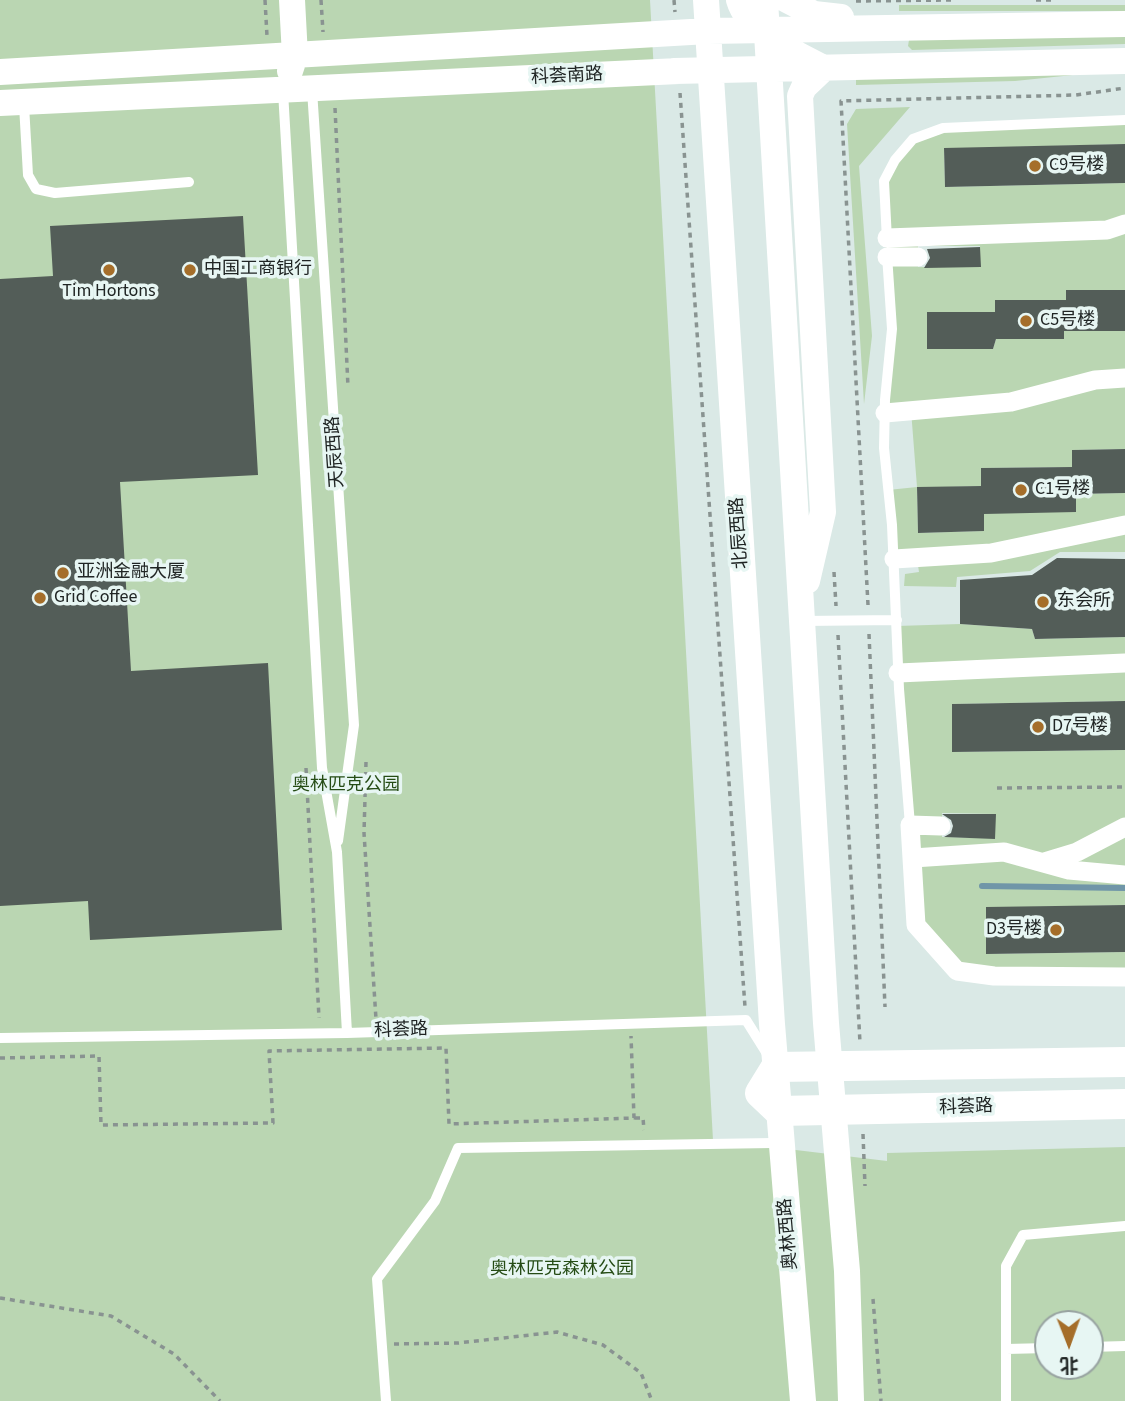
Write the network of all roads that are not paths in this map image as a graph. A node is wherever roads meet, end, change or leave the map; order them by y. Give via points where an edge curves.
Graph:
1 (292, 0) edge
2 (706, 0) edge
3 (739, 0) edge
4 (765, 0) edge
5 (787, 0) edge
6 (1125, 24) edge
7 (1091, 25) junction
8 (903, 28) junction
9 (766, 30) junction
10 (708, 31) junction
11 (672, 32) junction
12 (295, 55) junction
13 (1125, 61) edge
14 (904, 66) junction
15 (768, 68) junction
16 (824, 68) junction
17 (710, 70) junction
18 (0, 72) edge
19 (312, 90) junction
20 (283, 91) junction
21 (12, 103) edge
22 (1125, 120) edge
23 (772, 141) junction
24 (189, 182) dead end
25 (1125, 224) edge
26 (887, 247) junction
27 (918, 257) dead end
28 (1125, 377) edge
29 (885, 413) junction
30 (1125, 525) edge
31 (894, 559) junction
32 (801, 614) junction
33 (897, 620) junction
34 (1125, 663) edge
35 (898, 673) junction
36 (910, 825) junction
37 (941, 826) dead end
38 (1125, 827) edge
39 (337, 852) junction
40 (913, 858) junction
41 (1044, 862) junction
42 (1125, 875) edge
43 (1125, 976) edge
44 (347, 1033) junction
45 (0, 1038) edge
46 (1125, 1062) edge
47 (776, 1067) junction
48 (829, 1067) junction
49 (1125, 1104) edge
50 (779, 1111) junction
51 (832, 1112) junction
52 (772, 1143) dead end
53 (1125, 1226) edge
54 (1125, 1346) edge
55 (1104, 1347) edge
56 (1034, 1348) edge
57 (1006, 1349) junction
58 (386, 1401) edge
59 (803, 1401) edge
60 (851, 1401) edge
61 (1006, 1401) edge

1 - 12 street, 天辰西路
2 - 10 street, 北辰西路
3 - 16 street via 752,22
4 - 9 street
5 - 7 street via 828,17 1038,16
6 - 7 street
7 - 8 street
8 - 9 street
8 - 14 street via 892,47
9 - 10 street
9 - 15 street
10 - 11 street
10 - 17 street, 北辰西路
11 - 12 street via 676,33
11 - 23 street via 734,48 750,62
12 - 18 street
12 - 19 street, 天辰西路
12 - 20 street, 天辰西路
13 - 14 street, 科荟南路
14 - 16 street, 科荟南路
15 - 16 street, 科荟南路
15 - 17 street, 科荟南路
15 - 23 street
16 - 32 street via 800,96 822,512
17 - 19 street, 科荟南路
17 - 47 street, 北辰西路
19 - 20 street, 科荟南路
19 - 39 lane, 天辰西路 via 354,725
20 - 21 street, 科荟南路
20 - 39 lane, 天辰西路 via 322,768
21 - 24 lane via 28,175 36,190 55,193
22 - 26 lane via 943,128 913,139 894,160 884,181
23 - 32 street
25 - 26 street via 1107,230
26 - 27 street
26 - 29 lane via 892,329
28 - 29 street via 1011,402
29 - 31 lane
30 - 31 street via 990,553
31 - 33 lane
32 - 33 lane
32 - 48 street
33 - 35 lane
34 - 35 street
35 - 36 lane
36 - 37 street
36 - 40 street
38 - 41 street via 1077,852
39 - 44 lane, 天辰西路
40 - 41 street via 1004,852
40 - 43 street via 916,925 957,971 994,976
41 - 42 street via 1069,870
44 - 45 lane, 科荟路
44 - 47 lane, 科荟路 via 746,1020
46 - 48 main road
47 - 48 main road
47 - 50 main road via 760,1093
48 - 51 street
49 - 51 main road, 科荟路
50 - 51 main road, 科荟路
50 - 59 street, 奥林西路
51 - 60 street via 847,1270
52 - 58 lane via 458,1148 435,1201 377,1279
53 - 57 lane via 1023,1235 1006,1266
54 - 55 lane
56 - 57 lane
57 - 61 lane

